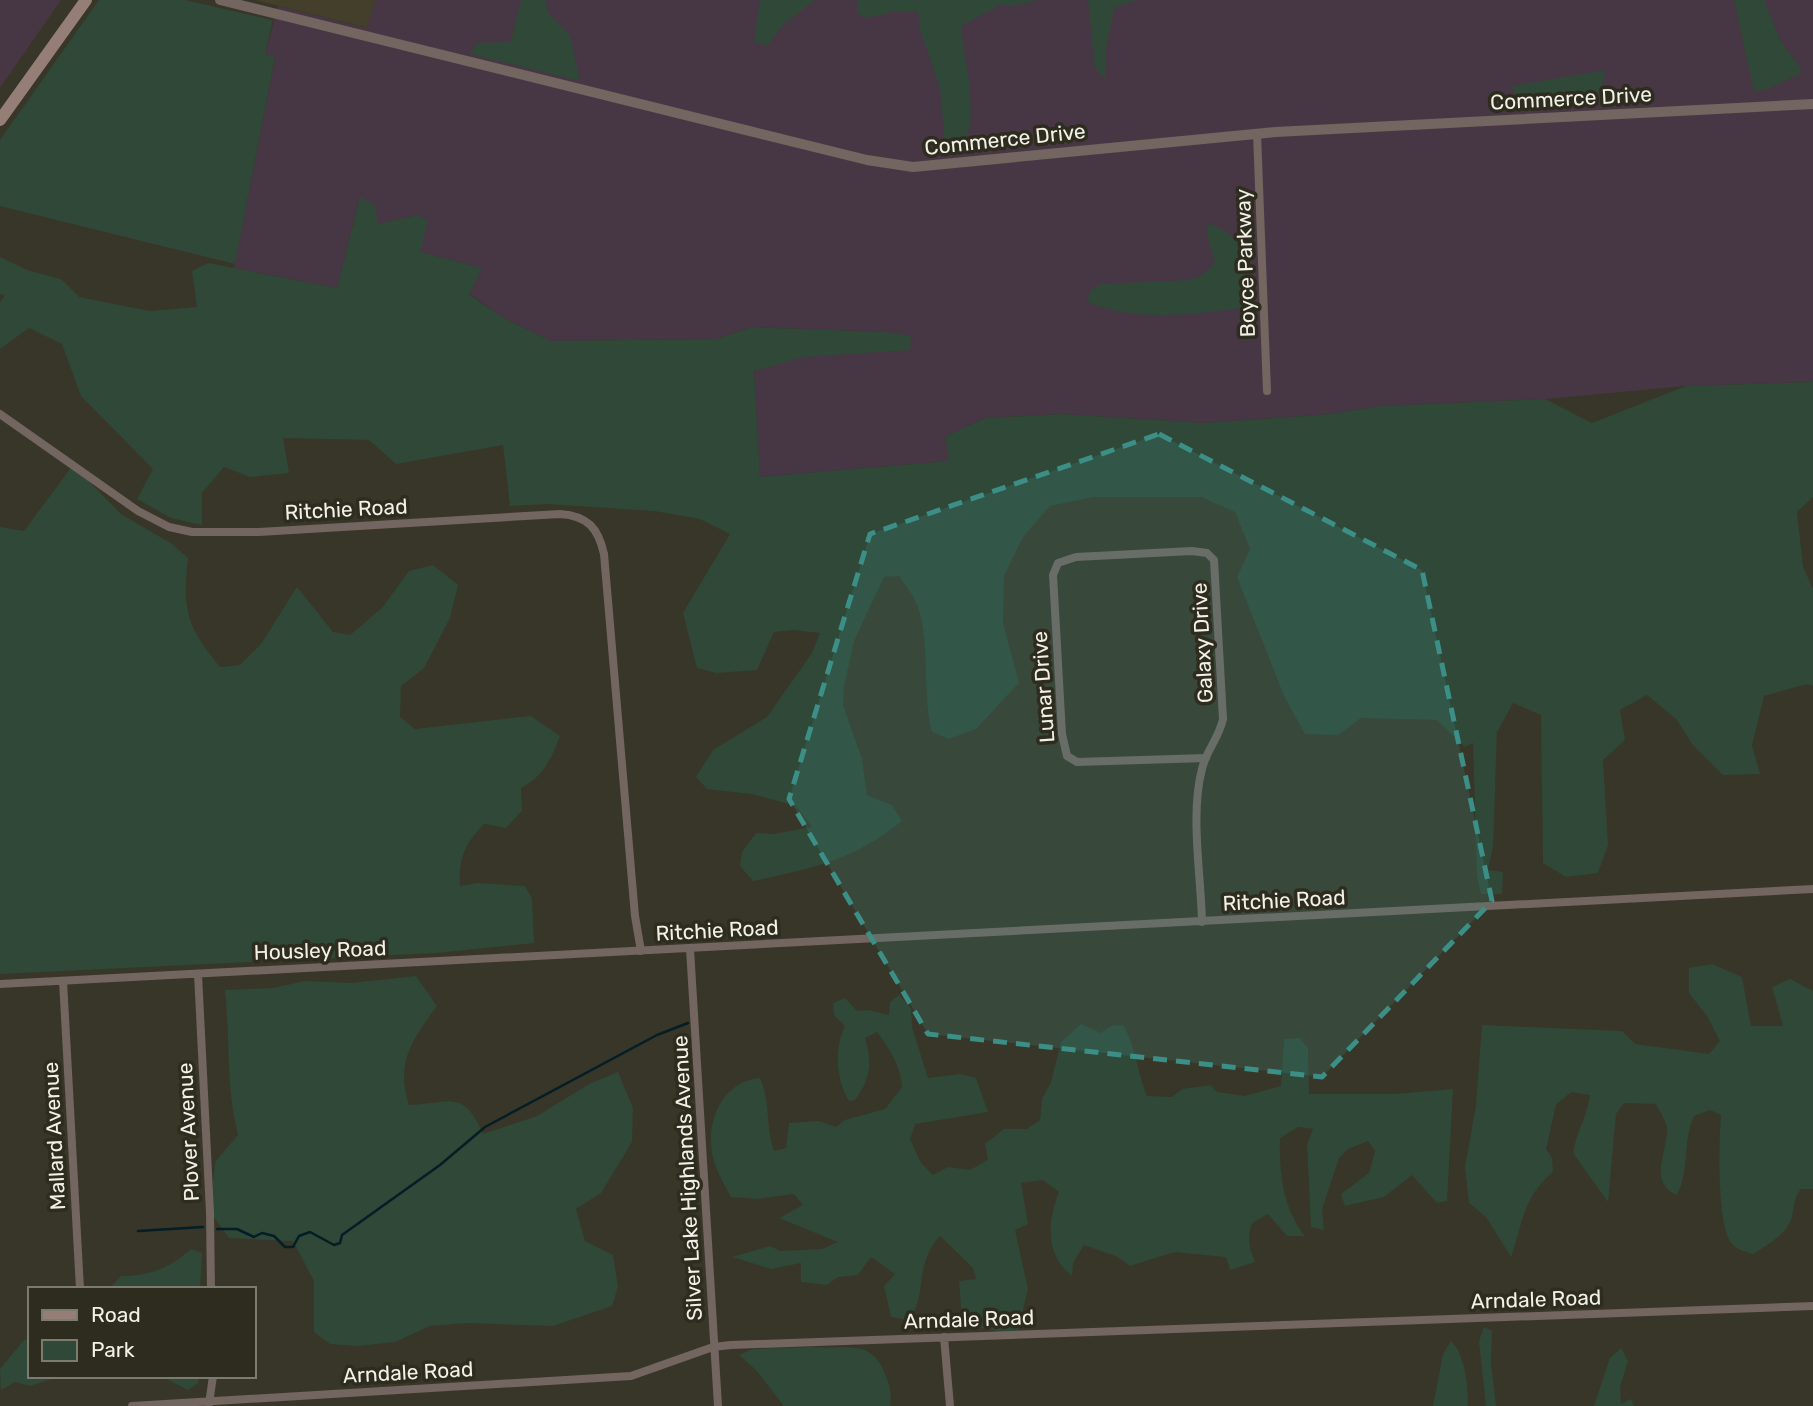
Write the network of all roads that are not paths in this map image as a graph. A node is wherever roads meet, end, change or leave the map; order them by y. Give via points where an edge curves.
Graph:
1 (86, 0) edge
2 (220, 0) edge
3 (1813, 104) edge
4 (0, 120) edge
5 (1258, 134) junction
6 (1267, 391) dead end
7 (0, 414) edge
8 (1216, 568) joint
9 (1206, 758) junction
10 (1813, 889) edge
11 (1202, 922) junction
12 (690, 949) junction
13 (641, 951) junction
14 (198, 974) junction
15 (64, 981) junction
16 (0, 984) edge
17 (79, 1287) edge
18 (211, 1287) edge
19 (1813, 1306) edge
20 (944, 1337) junction
21 (713, 1347) junction
22 (213, 1378) edge
23 (209, 1404) edge
24 (132, 1406) edge
25 (718, 1406) edge
26 (950, 1406) edge

1 - 4 main road
2 - 5 street, Commerce Drive via 893,166 936,166
3 - 5 street, Commerce Drive
5 - 6 street, Boyce Parkway
7 - 13 street, Ritchie Road via 138,512 192,532 560,514 587,520 596,529 604,554
8 - 9 street, Galaxy Drive via 1223,719 1216,744
8 - 9 street, Lunar Drive via 1207,553 1192,551 1076,557 1060,561 1053,575 1064,751 1077,762
9 - 11 street, Galaxy Drive via 1197,806
10 - 11 street, Ritchie Road
11 - 12 street, Ritchie Road
12 - 13 street, Ritchie Road
12 - 21 street, Silver Lake Highlands Avenue
13 - 14 street, Housley Road
14 - 15 street, Housley Road
14 - 18 street, Plover Avenue
15 - 16 street, Housley Road
15 - 17 street, Mallard Avenue
19 - 20 street, Arndale Road
20 - 21 street, Arndale Road
20 - 26 street
21 - 23 street, Arndale Road via 631,1376
21 - 25 street, Silver Lake Highlands Avenue
22 - 23 street
23 - 24 street, Arndale Road

